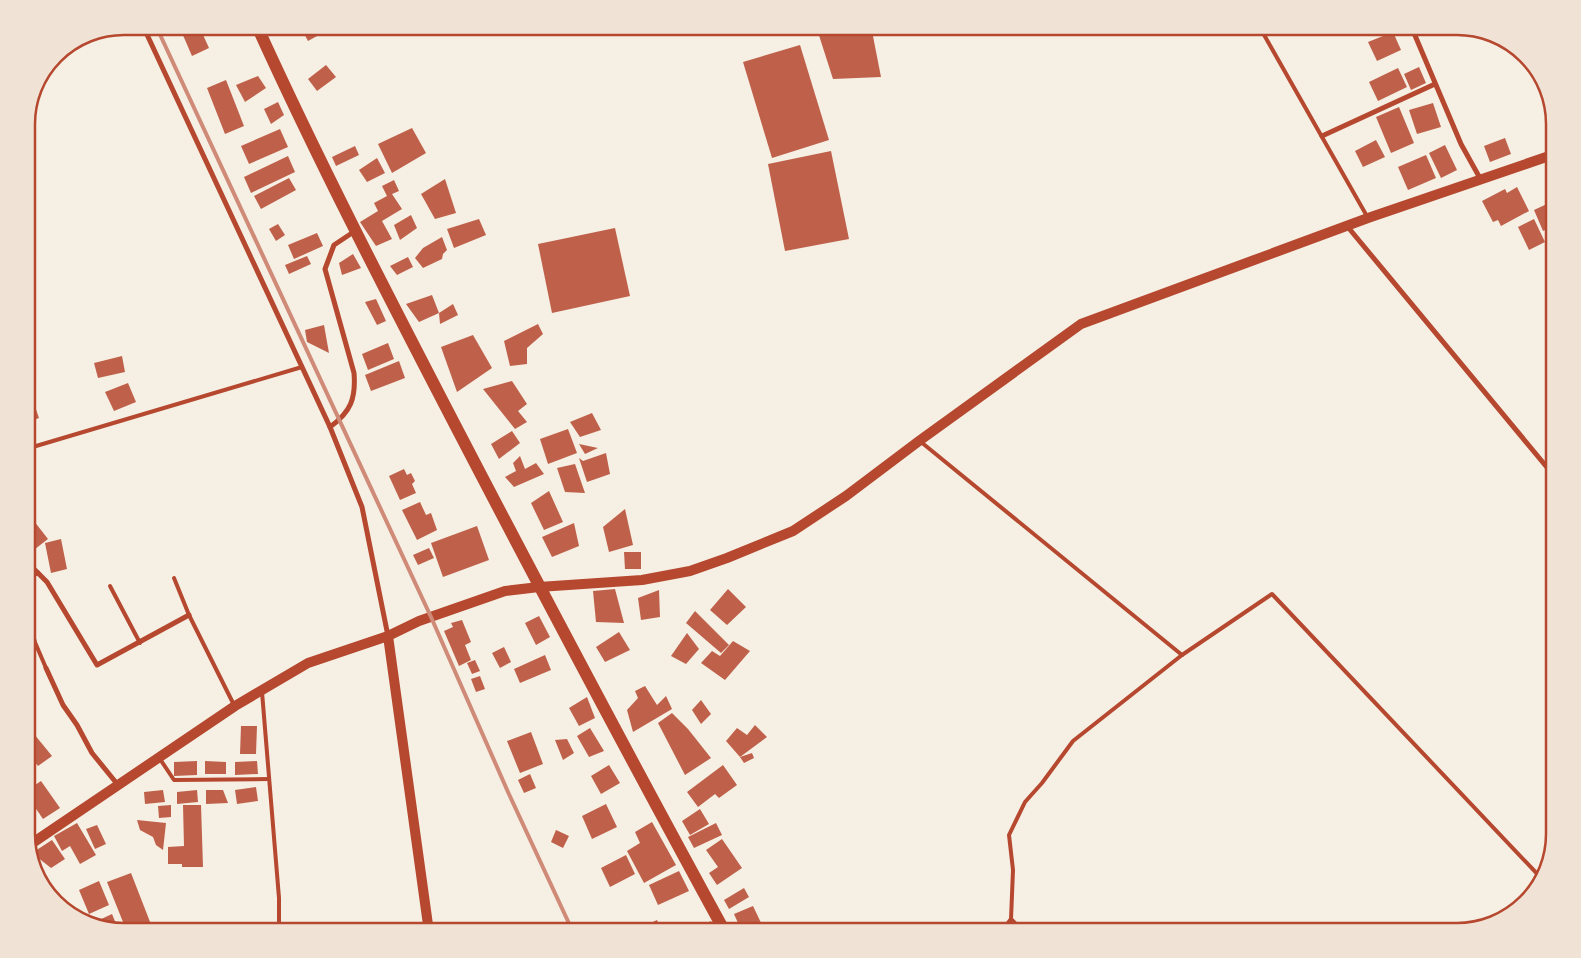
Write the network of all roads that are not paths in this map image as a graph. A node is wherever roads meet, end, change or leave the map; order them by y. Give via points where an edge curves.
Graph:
1 (147, 35) edge
2 (265, 35) edge
3 (1264, 35) edge
4 (1415, 35) edge
5 (1435, 84) junction
6 (1322, 136) junction
7 (1546, 157) edge
8 (1481, 180) junction
9 (1368, 218) junction
10 (1347, 226) junction
11 (355, 231) junction
12 (302, 367) junction
13 (330, 427) junction
14 (919, 441) junction
15 (35, 446) edge
16 (1546, 465) edge
17 (35, 570) edge
18 (38, 573) junction
19 (35, 574) edge
20 (174, 578) dead end
21 (110, 586) dead end
22 (540, 587) junction
23 (190, 615) junction
24 (388, 636) junction
25 (35, 642) edge
26 (140, 643) junction
27 (1182, 655) junction
28 (46, 668) joint
29 (262, 689) junction
30 (234, 706) junction
31 (159, 758) junction
32 (269, 779) junction
33 (118, 786) junction
34 (35, 841) edge
35 (1536, 874) edge
36 (1011, 919) junction
37 (280, 923) edge
38 (428, 923) edge
39 (720, 923) edge
40 (1008, 923) edge
41 (1015, 923) edge

1 - 12 street
2 - 11 main road
3 - 6 lane
4 - 5 street
5 - 6 street
5 - 8 street
6 - 9 lane
7 - 8 main road
8 - 9 main road
9 - 10 main road
10 - 14 main road via 1081,324
10 - 16 street
11 - 13 street via 334,245 326,270 354,372 355,389 351,406
11 - 22 main road
12 - 13 street
12 - 15 lane
13 - 24 street via 362,507
14 - 22 main road via 793,531 727,558 690,571 642,580
14 - 27 lane
17 - 18 street
18 - 19 street
18 - 26 street via 97,665
20 - 23 lane
21 - 26 lane
22 - 24 main road via 505,592 419,621
22 - 39 main road
23 - 26 street
23 - 30 lane
24 - 29 main road via 308,663
24 - 38 main road
25 - 28 lane
27 - 35 lane via 1272,594
27 - 36 lane via 1073,741 1025,802 1009,835
28 - 33 street via 63,705 92,753
29 - 30 main road
29 - 32 lane
30 - 31 main road
31 - 32 lane via 174,780
31 - 33 main road
32 - 37 lane
33 - 34 main road
36 - 40 lane
36 - 41 lane

